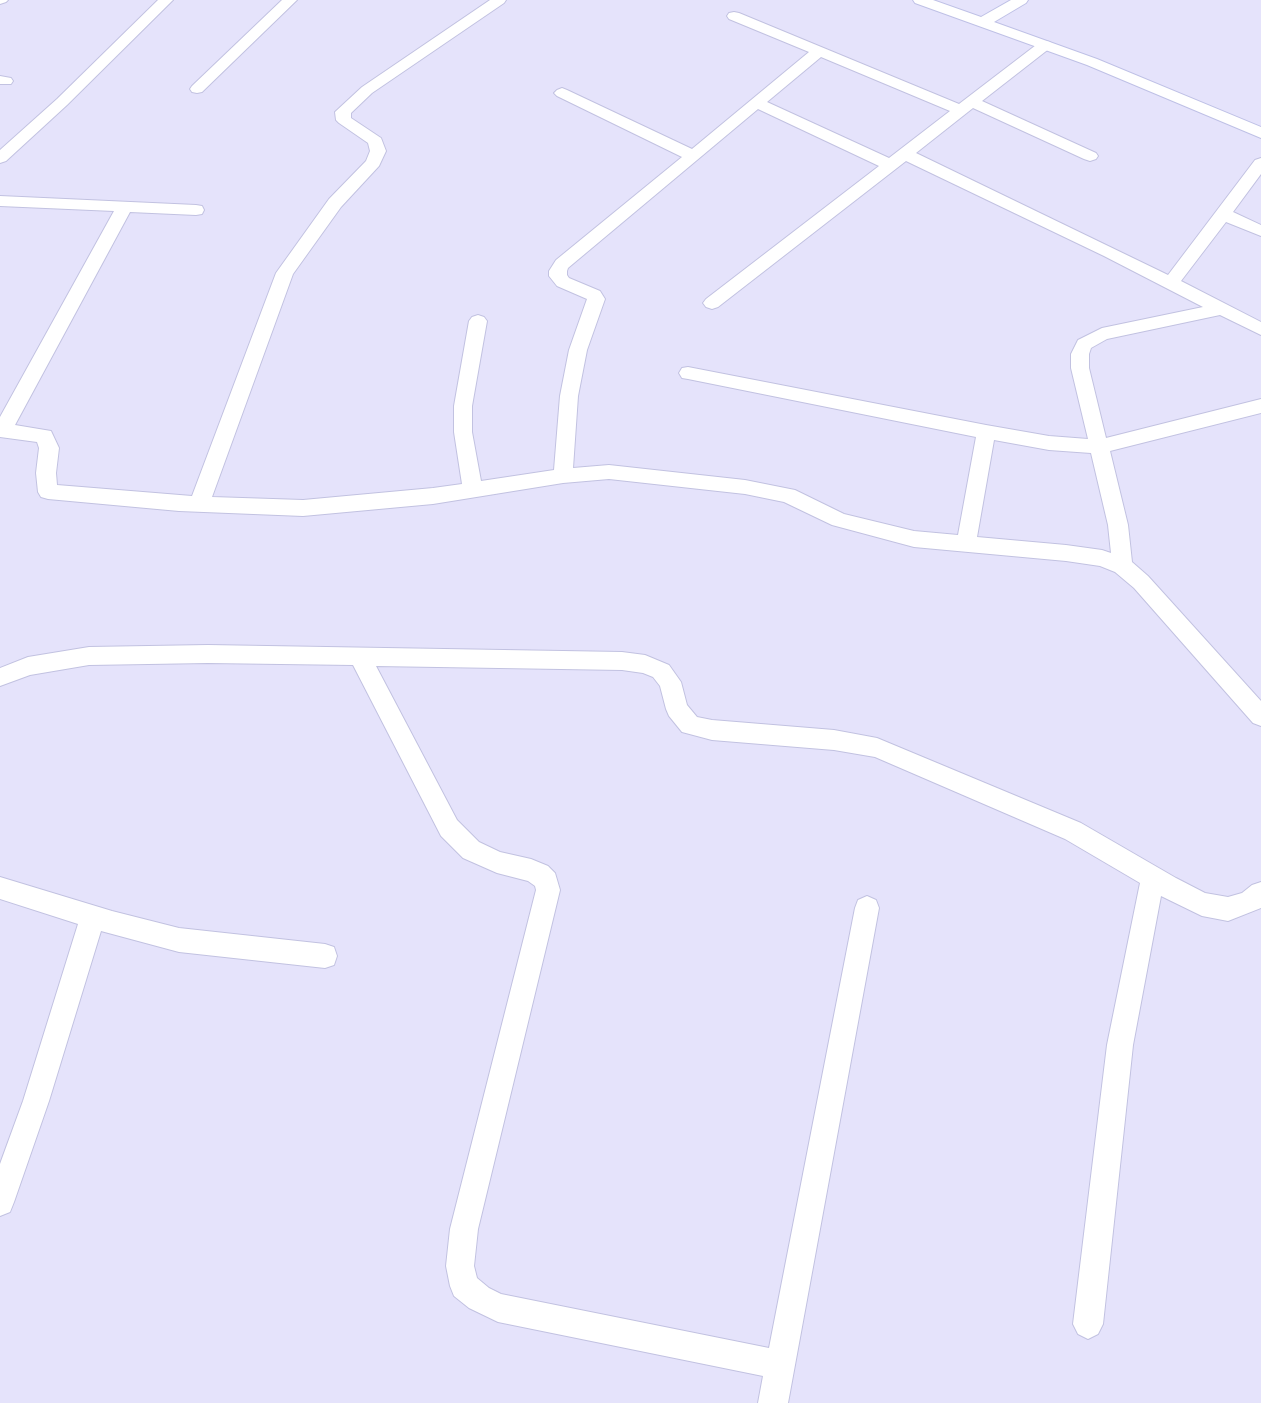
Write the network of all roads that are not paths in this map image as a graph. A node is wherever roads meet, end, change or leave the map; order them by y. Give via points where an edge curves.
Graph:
1 (166, 0) edge
2 (290, 0) edge
3 (499, 0) edge
4 (920, 0) edge
5 (1021, 0) edge
6 (734, 16) dead end
7 (982, 23) junction
8 (1045, 45) junction
9 (819, 51) junction
10 (197, 89) dead end
11 (562, 93) dead end
12 (758, 103) junction
13 (967, 106) junction
14 (1261, 133) edge
15 (904, 154) junction
16 (693, 156) junction
17 (1090, 156) dead end
18 (0, 158) edge
19 (1261, 163) edge
20 (891, 164) junction
21 (0, 201) edge
22 (125, 206) junction
23 (196, 210) dead end
24 (1222, 214) junction
25 (1261, 231) edge
26 (1171, 283) junction
27 (712, 303) dead end
28 (1221, 309) junction
29 (478, 321) dead end
30 (1261, 329) edge
31 (688, 373) dead end
32 (1261, 406) edge
33 (2, 429) edge
34 (986, 432) junction
35 (1099, 446) junction
36 (563, 476) junction
37 (473, 490) junction
38 (199, 504) junction
39 (966, 544) junction
40 (1122, 566) junction
41 (360, 657) junction
42 (0, 677) edge
43 (1261, 716) edge
44 (1153, 877) junction
45 (0, 888) edge
46 (1261, 893) edge
47 (868, 908) dead end
48 (93, 916) junction
49 (325, 956) dead end
50 (0, 1202) edge
51 (1088, 1324) dead end
52 (780, 1365) junction
53 (774, 1403) edge

1 - 18 street via 62,102
2 - 10 street
3 - 38 street via 367,90 343,112 344,120 375,141 378,151 374,163 335,203 286,273
4 - 7 street
5 - 7 street
6 - 9 street
7 - 8 street
8 - 13 street
8 - 14 street
9 - 12 street
9 - 13 street
11 - 16 street
12 - 16 street
12 - 20 street
13 - 15 street
13 - 17 street
15 - 20 street
15 - 26 street
16 - 36 street via 568,258 558,271 558,276 563,282 594,295 596,299 578,350 569,396
19 - 24 street
20 - 27 street
21 - 22 street
22 - 23 street
22 - 33 street
24 - 25 street
24 - 26 street
26 - 28 street
28 - 30 street
28 - 35 street via 1102,334 1084,344 1080,354 1080,368
29 - 37 street via 463,406 463,432
31 - 34 street
32 - 35 street
33 - 38 street via 44,436 49,448 46,473 48,492
34 - 35 street via 1049,443
34 - 39 street
35 - 40 street via 1118,525
36 - 37 street
36 - 39 street via 610,472 745,487 788,495 839,520 914,539
37 - 38 street via 303,508
39 - 40 street via 1095,557
40 - 43 street via 1141,582
41 - 42 street via 208,654 89,656 28,666
41 - 44 street via 622,661 645,664 661,671 670,682 677,709 690,725 712,730 834,740 877,748 1073,831
41 - 52 street via 449,828 471,850 497,862 540,874 546,881 548,890 464,1228 460,1266 464,1286 498,1308
44 - 46 street via 1202,904 1228,908 1249,902
44 - 51 street via 1120,1046
45 - 48 street
47 - 52 street
48 - 49 street via 179,940
48 - 50 street via 36,1101
52 - 53 street

